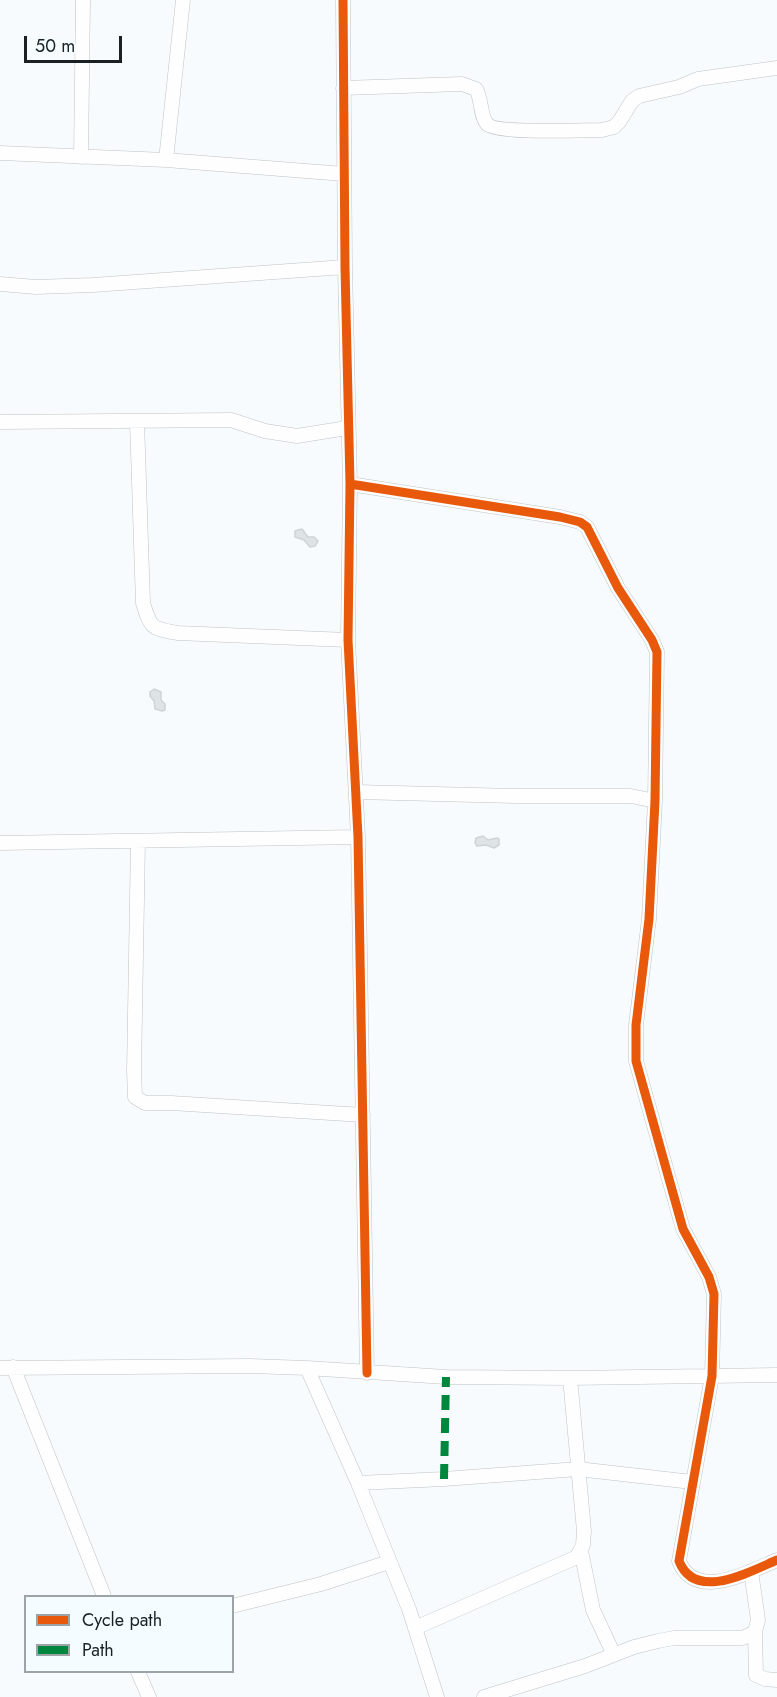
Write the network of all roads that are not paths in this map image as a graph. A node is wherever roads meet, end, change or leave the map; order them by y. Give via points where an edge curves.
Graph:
1 (83, 0) edge
2 (183, 0) edge
3 (343, 0) edge
4 (777, 68) edge
5 (343, 88) junction
6 (0, 153) edge
7 (81, 156) junction
8 (166, 160) junction
9 (344, 174) junction
10 (345, 267) junction
11 (0, 284) edge
12 (137, 420) junction
13 (0, 422) edge
14 (347, 428) junction
15 (350, 484) junction
16 (348, 640) junction
17 (356, 792) junction
18 (655, 801) junction
19 (358, 837) junction
20 (138, 841) junction
21 (0, 843) edge
22 (363, 1115) junction
23 (7, 1368) edge
24 (307, 1368) junction
25 (367, 1373) junction
26 (777, 1375) edge
27 (712, 1376) junction
28 (570, 1378) junction
29 (578, 1469) junction
30 (692, 1482) junction
31 (358, 1483) junction
32 (581, 1551) junction
33 (777, 1560) edge
34 (388, 1562) junction
35 (750, 1572) junction
36 (104, 1595) edge
37 (234, 1606) edge
38 (415, 1628) junction
39 (755, 1632) junction
40 (614, 1654) junction
41 (139, 1673) edge
42 (777, 1680) edge
43 (149, 1697) edge
44 (437, 1697) edge
45 (484, 1697) edge

1 - 7 street
2 - 8 street
3 - 5 street
4 - 5 street via 698,79 639,96 614,127 602,130 494,128 485,121 476,89 462,84
5 - 9 street
6 - 7 street
7 - 8 street
8 - 9 street
9 - 10 street
10 - 11 street via 81,285
10 - 14 street
12 - 13 street
12 - 14 street via 231,420 297,436
12 - 16 street via 143,603 149,624 177,633
14 - 15 street
15 - 16 street
15 - 18 street via 560,517 587,527 657,652
16 - 17 street
17 - 18 street via 631,796
17 - 19 street
18 - 27 street via 636,1060 683,1229 714,1294
19 - 20 street
19 - 22 street
20 - 21 street
20 - 22 street via 135,1097 145,1103
22 - 25 street
23 - 24 street
23 - 36 street
24 - 25 street
24 - 31 street
25 - 28 street
26 - 27 street
27 - 28 street
27 - 30 street
28 - 29 street
29 - 30 street
29 - 31 street
29 - 32 street via 584,1531
30 - 35 street via 679,1561 684,1572 708,1582
31 - 34 street
32 - 38 street via 577,1557
32 - 40 street via 592,1610
33 - 35 street
34 - 37 street
34 - 38 street
35 - 39 street via 758,1620
38 - 44 street
39 - 40 street via 743,1638 674,1638
39 - 42 street via 756,1675
40 - 45 street
41 - 43 street

